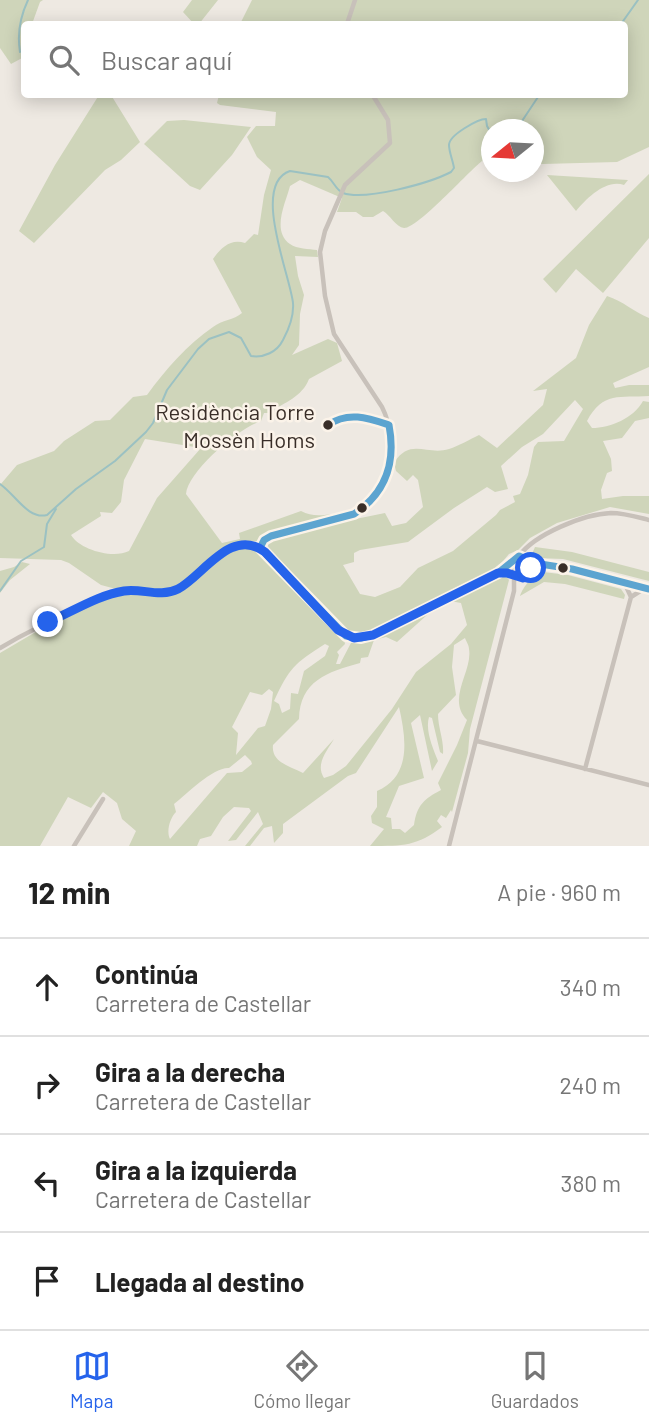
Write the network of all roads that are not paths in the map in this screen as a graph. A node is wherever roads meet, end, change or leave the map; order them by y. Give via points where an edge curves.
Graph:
1 (355, 0) edge
2 (348, 21) edge
3 (375, 98) edge
4 (649, 520) edge
5 (529, 545) junction
6 (260, 548) junction
7 (519, 556) junction
8 (528, 559) junction
9 (511, 562) junction
10 (547, 565) junction
11 (531, 570) junction
12 (498, 573) junction
13 (513, 575) junction
14 (525, 578) junction
15 (625, 583) junction
16 (647, 589) edge
17 (514, 592) junction
18 (631, 597) junction
19 (0, 648) edge
20 (477, 741) junction
21 (585, 769) junction
22 (649, 785) edge
23 (103, 799) dead end
24 (74, 846) edge
25 (449, 846) edge

1 - 2 street
3 - 6 street via 390,125 391,139 345,186 321,244 325,296 336,339 386,415 393,442 391,461 379,492 352,515 271,536
4 - 5 street via 602,514
5 - 7 street
5 - 8 street
6 - 12 street via 338,630 354,638 373,635
6 - 19 street via 244,546 218,555 172,592 112,594
7 - 8 street
7 - 9 street
8 - 10 street
8 - 11 street
9 - 12 street
9 - 13 street
10 - 11 street
10 - 15 street
11 - 14 street
12 - 13 street
13 - 14 street
13 - 17 street
14 - 17 street
15 - 16 street
15 - 18 street
16 - 18 street
17 - 20 street
18 - 21 street
20 - 21 street
20 - 25 street
21 - 22 street
23 - 24 street

